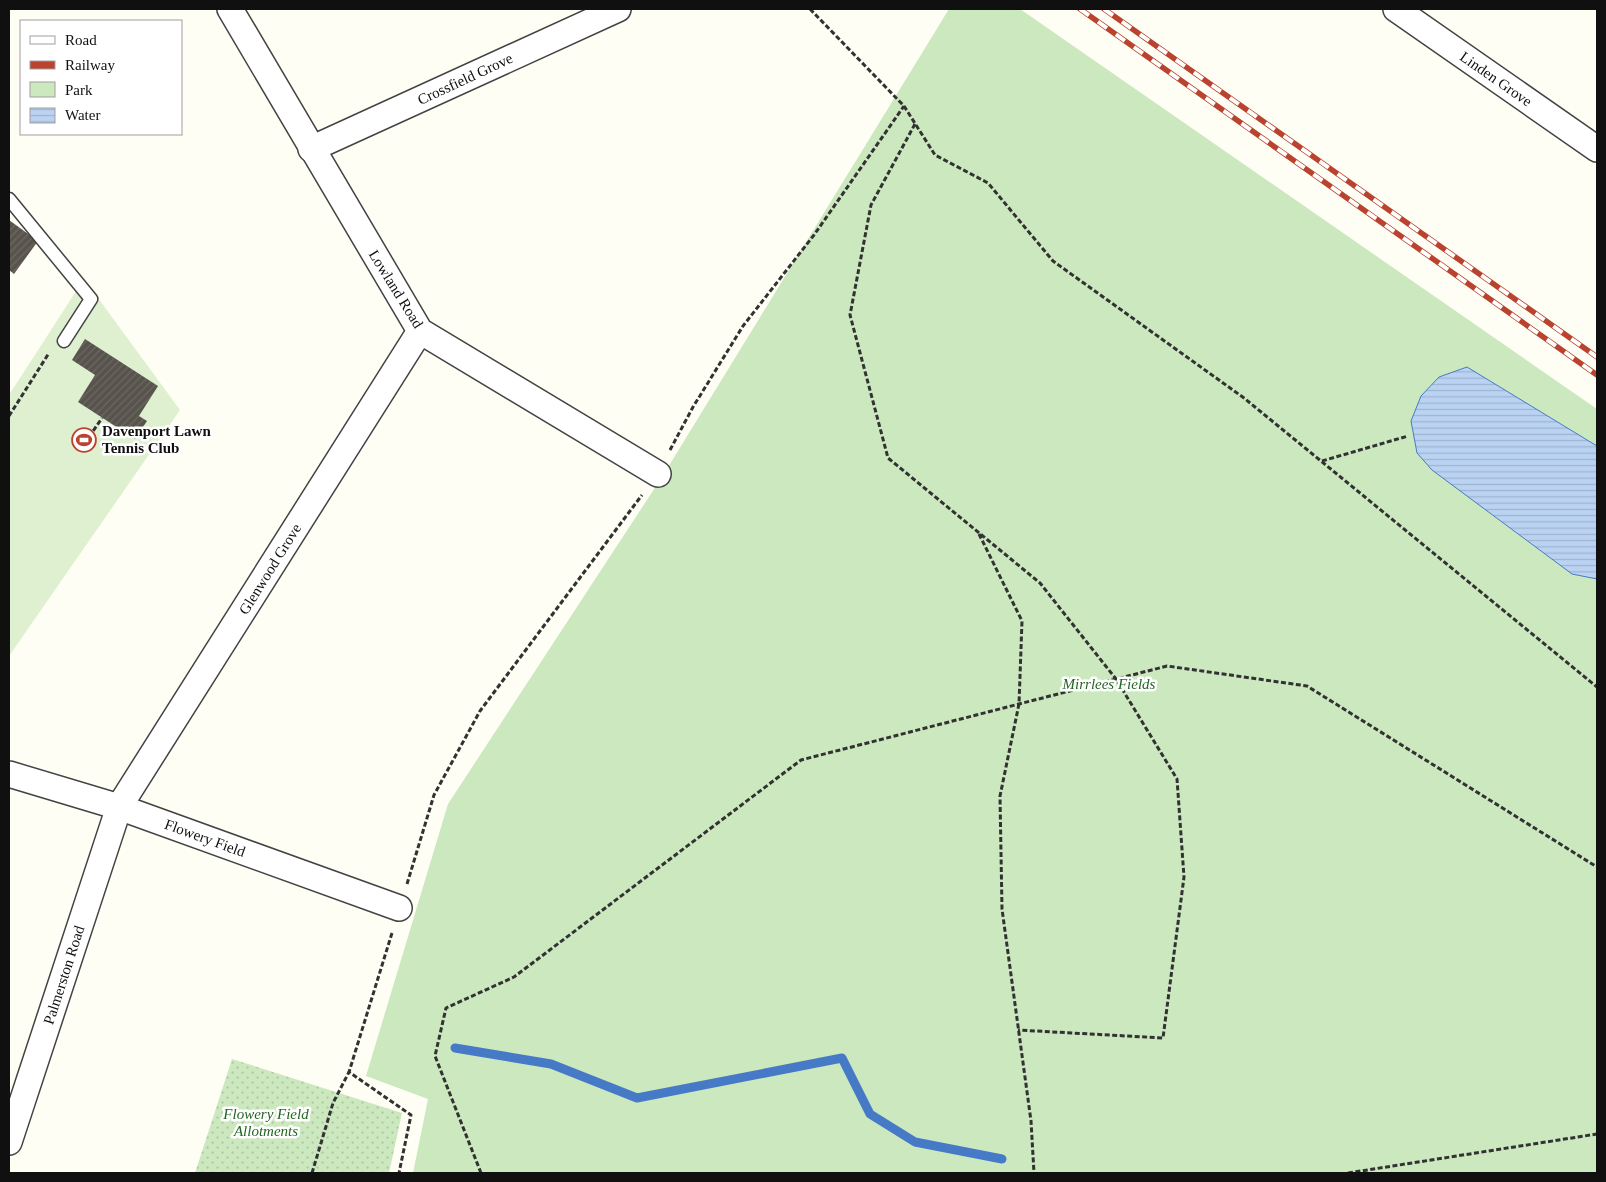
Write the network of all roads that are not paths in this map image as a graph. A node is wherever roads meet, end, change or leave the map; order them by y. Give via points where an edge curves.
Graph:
1 (230, 9) edge
2 (618, 9) edge
3 (1408, 12) edge
4 (312, 149) junction
5 (1597, 149) edge
6 (9, 199) edge
7 (420, 331) junction
8 (64, 341) road end
9 (658, 474) road end
10 (9, 774) edge
11 (119, 807) junction
12 (399, 908) road end
13 (9, 1142) edge

1 - 4 street, Lowland Road
2 - 4 street, Crossfield Grove
3 - 5 street, Linden Grove
4 - 7 street, Lowland Road
6 - 8 lane via 91,299
7 - 9 street, Lowland Road
7 - 11 street, Glenwood Grove
10 - 11 street, Flowery Field
11 - 12 street, Flowery Field
11 - 13 street, Palmerston Road

